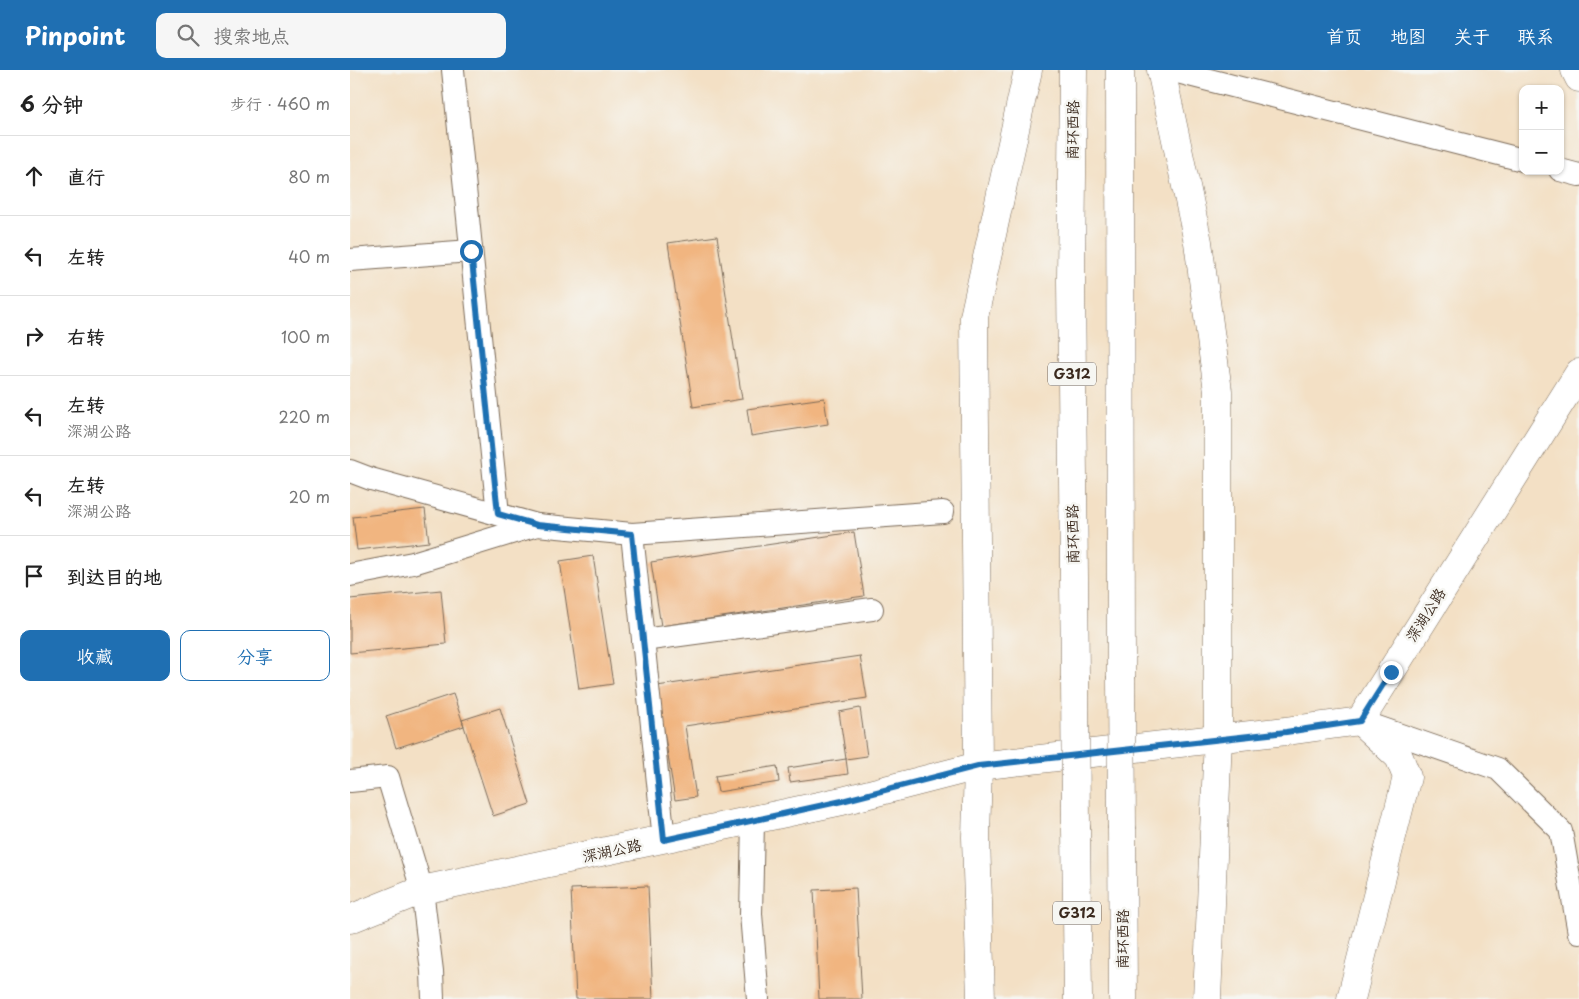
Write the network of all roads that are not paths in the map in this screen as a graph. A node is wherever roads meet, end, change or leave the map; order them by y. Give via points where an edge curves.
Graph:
1 (453, 70) edge
2 (1028, 70) edge
3 (1073, 70) edge
4 (1120, 70) edge
5 (1161, 70) edge
6 (1170, 70) edge
7 (1575, 70) edge
8 (1579, 78) edge
9 (1519, 159) edge
10 (1564, 171) edge
11 (1579, 175) edge
12 (471, 251) junction
13 (350, 260) edge
14 (1579, 373) edge
15 (350, 471) edge
16 (943, 512) dead end
17 (498, 514) junction
18 (537, 525) junction
19 (632, 534) junction
20 (350, 575) edge
21 (872, 609) dead end
22 (643, 640) junction
23 (1360, 721) junction
24 (1218, 738) junction
25 (978, 766) junction
26 (350, 781) edge
27 (752, 821) junction
28 (664, 840) junction
29 (422, 890) junction
30 (350, 919) edge
31 (1579, 933) edge
32 (433, 999) edge
33 (758, 999) edge
34 (981, 999) edge
35 (1078, 999) edge
36 (1124, 999) edge
37 (1207, 999) edge
38 (1351, 999) edge

1 - 12 street
2 - 25 main road via 974,317
3 - 35 main road, 南环西路 / G312, bridge via 1071,291
4 - 36 main road, 南环西路 / G312, bridge
5 - 24 main road via 1198,242 1218,392
6 - 9 street
7 - 8 main road
10 - 11 street
12 - 13 street
12 - 17 street
14 - 23 main road, 深湖公路
15 - 17 street
16 - 19 street
17 - 18 street
18 - 19 street
18 - 20 street via 413,563
19 - 22 street
21 - 22 street
22 - 28 street
23 - 24 main road, 深湖公路
23 - 31 street via 1498,769 1561,831
23 - 38 main road via 1399,756 1408,777
24 - 25 main road, 深湖公路
24 - 37 main road
25 - 27 main road, 深湖公路
25 - 34 main road via 976,837
26 - 29 street via 388,777
27 - 28 main road, 深湖公路
27 - 33 street via 751,914
28 - 29 main road, 深湖公路
29 - 30 main road, 深湖公路
29 - 32 street

